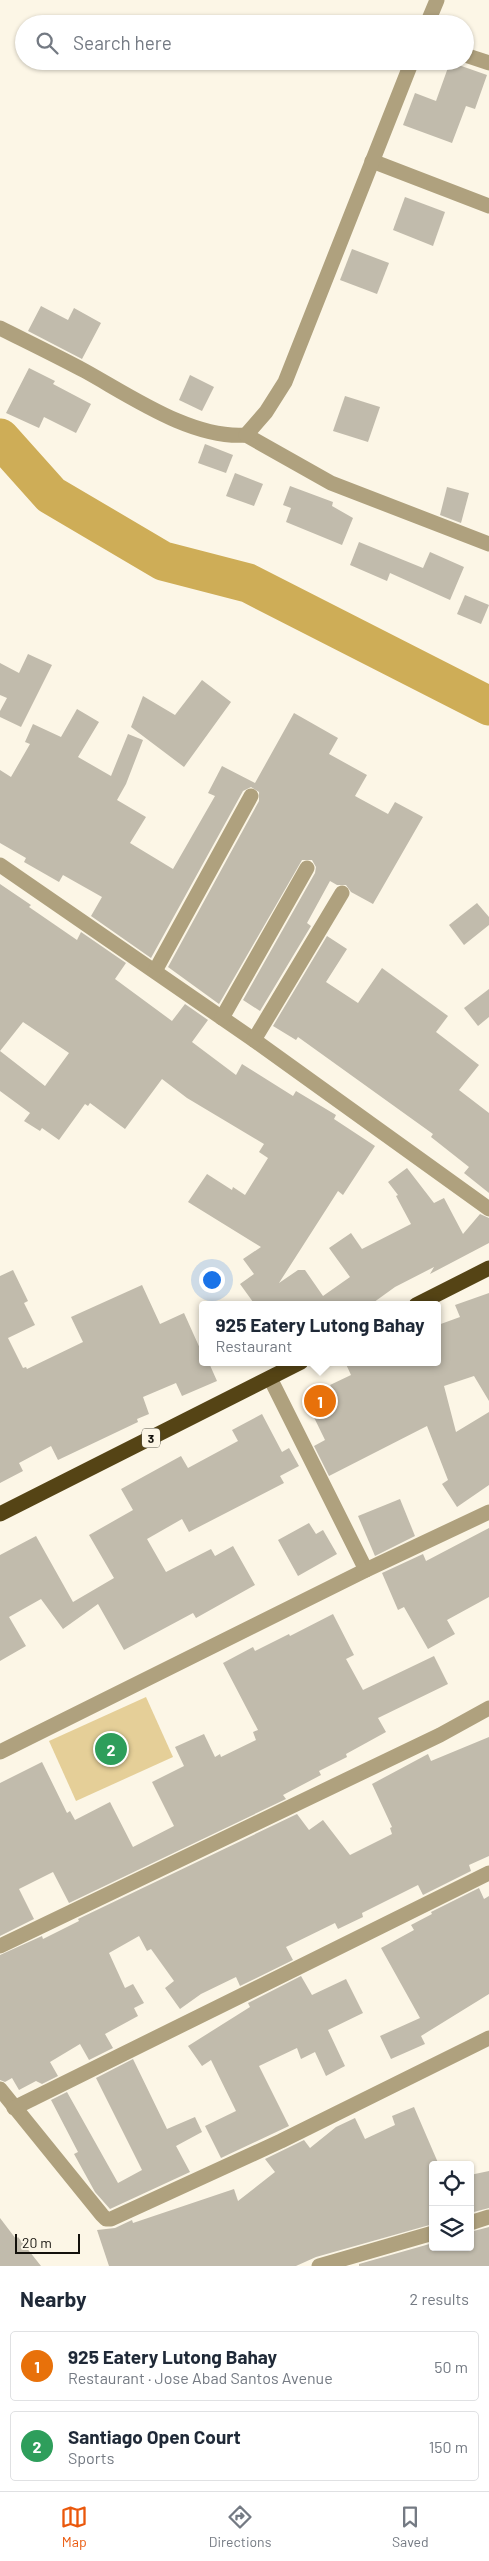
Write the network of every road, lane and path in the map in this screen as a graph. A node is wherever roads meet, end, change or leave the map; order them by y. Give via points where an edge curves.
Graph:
1 (437, 0) edge
2 (431, 15) edge
3 (474, 58) edge
4 (489, 63) edge
5 (408, 70) edge
6 (372, 161) junction
7 (489, 206) edge
8 (0, 328) edge
9 (246, 435) junction
10 (489, 544) edge
11 (251, 796) dead end
12 (0, 865) edge
13 (307, 868) dead end
14 (342, 893) dead end
15 (155, 971) junction
16 (222, 1018) junction
17 (254, 1040) junction
18 (489, 1209) edge
19 (489, 1268) edge
20 (424, 1301) edge
21 (293, 1366) edge
22 (270, 1378) junction
23 (489, 1512) edge
24 (0, 1514) edge
25 (366, 1570) junction
26 (489, 1708) edge
27 (0, 1752) edge
28 (489, 1873) edge
29 (0, 1946) edge
30 (489, 2038) edge
31 (0, 2089) edge
32 (14, 2108) junction
33 (489, 2218) edge
34 (474, 2222) edge
35 (429, 2234) edge
36 (319, 2266) edge

1 - 2 street
3 - 4 street
5 - 6 street
6 - 7 street
6 - 9 street via 285,382
8 - 9 street via 190,425 212,433
9 - 10 street via 331,483
11 - 15 street
12 - 15 street
13 - 16 street
14 - 17 street
15 - 16 street
16 - 17 street
17 - 18 street
19 - 20 highway
21 - 22 highway, 3
22 - 24 highway, 3
22 - 25 street
23 - 25 street
25 - 27 street
26 - 29 street via 440,1736
28 - 32 street
30 - 32 street via 272,2145 111,2219 102,2215
31 - 32 street
33 - 34 street
35 - 36 street

